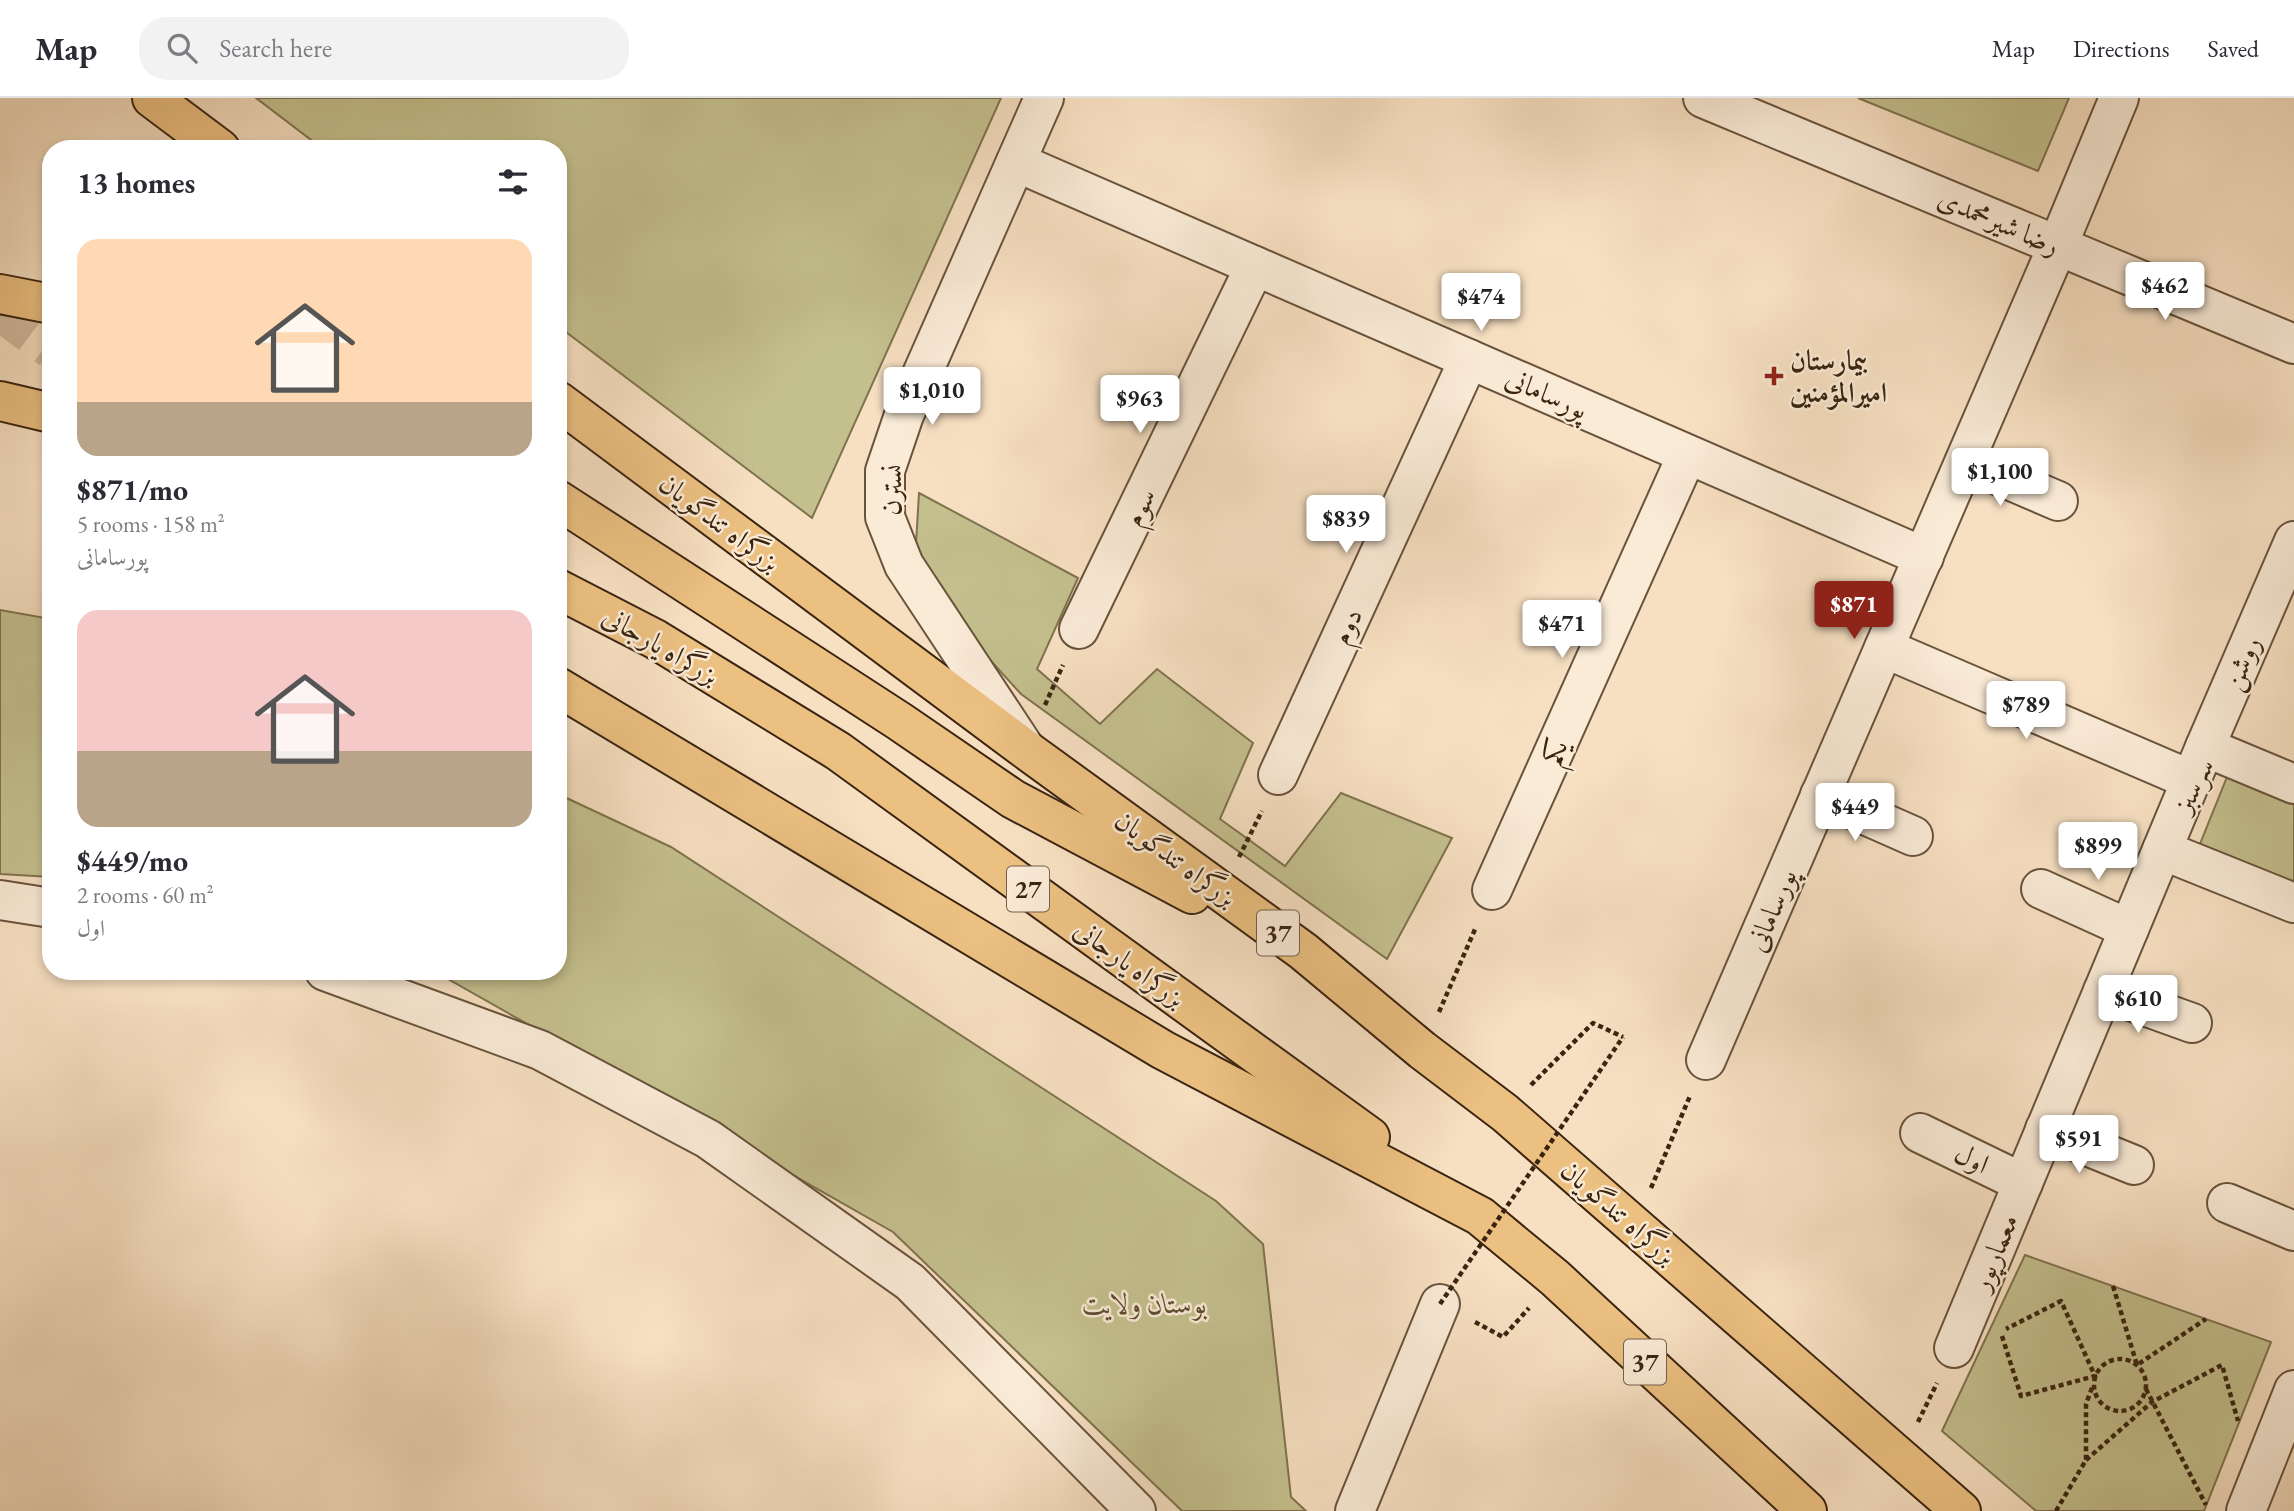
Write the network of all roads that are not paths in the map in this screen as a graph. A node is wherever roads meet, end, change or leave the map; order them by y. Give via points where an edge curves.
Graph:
1 (152, 98) edge
2 (1044, 98) edge
3 (1703, 98) edge
4 (2119, 98) edge
5 (208, 140) edge
6 (1016, 162) junction
7 (2059, 245) junction
8 (1255, 266) junction
9 (0, 294) edge
10 (42, 302) edge
11 (2294, 344) edge
12 (1469, 359) junction
13 (0, 401) edge
14 (567, 408) edge
15 (42, 410) edge
16 (1687, 455) junction
17 (1965, 461) junction
18 (2058, 501) dead end
19 (567, 506) edge
20 (2294, 541) edge
21 (1924, 557) junction
22 (567, 594) edge
23 (1079, 629) road end
24 (1884, 648) junction
25 (567, 692) edge
26 (1025, 749) junction
27 (2198, 764) junction
28 (1278, 775) road end
29 (2294, 784) edge
30 (1820, 795) junction
31 (1913, 836) dead end
32 (2162, 850) junction
33 (2042, 889) dead end
34 (1492, 890) road end
35 (0, 900) edge
36 (2294, 903) edge
37 (42, 907) edge
38 (2129, 929) junction
39 (1303, 951) junction
40 (349, 980) edge
41 (2104, 991) junction
42 (2192, 1023) dead end
43 (1706, 1060) road end
44 (2045, 1129) junction
45 (1920, 1133) dead end
46 (2134, 1165) dead end
47 (2023, 1183) junction
48 (2227, 1203) dead end
49 (1480, 1216) junction
50 (2294, 1231) edge
51 (1440, 1304) road end
52 (1954, 1348) road end
53 (2294, 1390) edge
54 (2286, 1431) edge
55 (1136, 1511) edge
56 (1355, 1511) edge
57 (1807, 1511) edge
58 (1961, 1511) edge
59 (2246, 1511) edge

1 - 5 highway
2 - 6 street, نسترن
3 - 7 street, رضا شیرمحمدی
4 - 7 street, پورسامانی
6 - 8 street, پورسامانی
6 - 26 street, نسترن via 904,415 885,471 885,517 904,565
7 - 11 street, رضا شیرمحمدی
7 - 17 street, پورسامانی
8 - 12 street, پورسامانی
8 - 23 street, سوم
9 - 10 highway
12 - 16 street, پورسامانی
12 - 28 street, دوم
13 - 15 highway
14 - 26 highway, بزرگراه تندگویان / 37
16 - 21 street, پورسامانی
16 - 34 street, یکم
17 - 18 street
17 - 21 street, پورسامانی
19 - 39 highway via 1013,799
20 - 27 street, روشن
21 - 24 street, پورسامانی
22 - 49 highway, بزرگراه یارجانی / 27 via 655,639 838,751
24 - 27 street
24 - 30 street, پورسامانی
25 - 49 highway, 37 via 1163,1050
26 - 39 highway, بزرگراه تندگویان / 37
27 - 29 street, سرسبز
27 - 32 street, سرسبز
30 - 31 street
30 - 43 street, پورسامانی
32 - 36 street, سرسبز
32 - 38 street, معمارپور
33 - 38 street
35 - 37 street
38 - 41 street, معمارپور
39 - 58 highway, بزرگراه تندگویان / 37 via 1505,1113
40 - 55 street via 540,1050 708,1139 911,1282
41 - 42 street
41 - 44 street, معمارپور
44 - 46 street
44 - 47 street, معمارپور
45 - 47 street, اول
47 - 52 street, معمارپور
48 - 50 street
49 - 57 highway, 37 via 1555,1278
51 - 56 street
53 - 54 street
54 - 59 street

